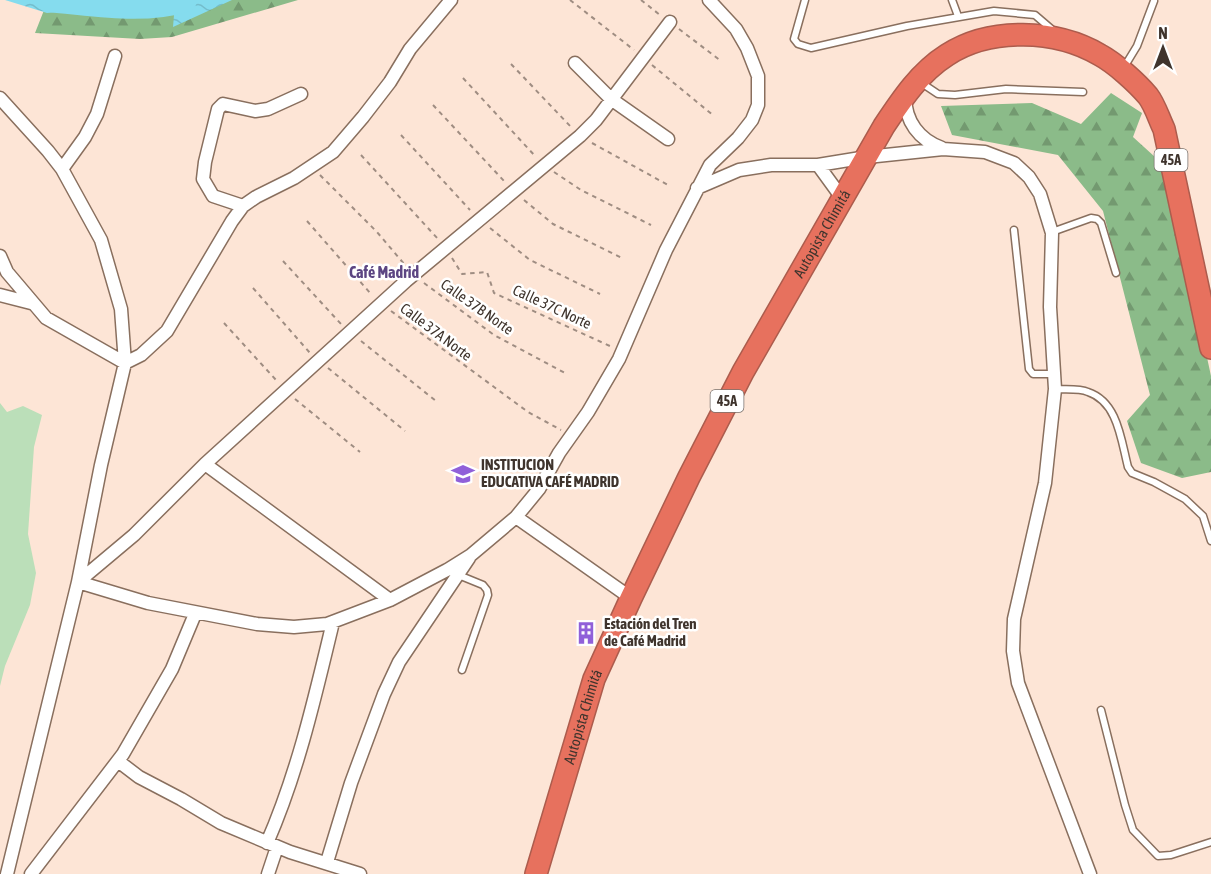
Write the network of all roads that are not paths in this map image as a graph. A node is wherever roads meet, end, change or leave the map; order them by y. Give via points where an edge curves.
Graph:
1 (451, 0) edge
2 (709, 0) edge
3 (805, 0) edge
4 (952, 0) edge
5 (1154, 1) edge
6 (958, 16) junction
7 (670, 22) dead end
8 (1063, 40) junction
9 (115, 57) dead end
10 (575, 63) dead end
11 (1121, 72) junction
12 (919, 78) junction
13 (1083, 92) dead end
14 (300, 94) dead end
15 (905, 94) junction
16 (0, 98) edge
17 (611, 99) junction
18 (668, 139) dead end
19 (943, 149) junction
20 (867, 156) junction
21 (818, 165) junction
22 (62, 169) junction
23 (697, 188) junction
24 (842, 198) junction
25 (243, 206) junction
26 (1014, 230) dead end
27 (1052, 232) junction
28 (0, 256) edge
29 (1116, 273) dead end
30 (0, 295) edge
31 (32, 304) junction
32 (1211, 348) edge
33 (125, 363) junction
34 (1054, 374) junction
35 (1055, 390) junction
36 (205, 464) junction
37 (516, 517) junction
38 (1211, 541) edge
39 (452, 573) junction
40 (78, 582) junction
41 (631, 598) junction
42 (390, 600) junction
43 (195, 614) junction
44 (333, 622) junction
45 (462, 670) dead end
46 (1101, 710) dead end
47 (118, 761) junction
48 (1211, 842) edge
49 (272, 845) junction
50 (327, 862) junction
51 (7, 874) edge
52 (31, 874) edge
53 (268, 874) edge
54 (360, 874) edge
55 (536, 874) edge
56 (1090, 874) edge

1 - 25 street via 333,152
2 - 23 street via 747,48 758,76 758,105 752,120 710,165
3 - 6 lane via 794,39 811,48
4 - 6 lane
5 - 11 lane via 1137,46
6 - 8 lane via 994,11 1035,15
7 - 17 street
8 - 11 highway, Autopista Chimitá / 45A via 1100,55
8 - 12 highway, Autopista Chimitá / 45A via 1017,36 977,41 945,56
9 - 22 street via 97,114
10 - 17 street
11 - 32 highway, Autopista Chimitá / 45A via 1149,97 1164,129
12 - 13 lane via 938,94 955,96 1006,89
12 - 15 highway, Autopista Chimitá / 45A
14 - 25 street via 268,109 255,111 224,104 218,109 203,179 213,196
15 - 19 street via 906,111 913,127 926,141
15 - 20 highway, Autopista Chimitá / 45A
16 - 22 street
17 - 18 street
17 - 36 street via 578,138 414,275
19 - 20 street
19 - 27 street via 984,152 1014,163 1040,194
20 - 21 street
20 - 24 highway, Autopista Chimitá / 45A
21 - 23 street via 739,170
21 - 24 street
22 - 33 street via 101,240 121,309
23 - 37 street via 622,351 539,489
24 - 41 highway, Autopista Chimitá / 45A via 742,372
25 - 33 street via 167,331 141,356
26 - 34 lane via 1029,369 1034,374
27 - 29 lane via 1097,219
27 - 34 street via 1050,307
28 - 31 street via 7,272
30 - 31 street
31 - 33 street via 46,318
33 - 40 street
34 - 35 street
35 - 38 lane via 1087,391 1107,403 1132,473 1185,499 1203,516
35 - 56 street via 1045,483 1014,619 1013,651 1018,683
36 - 40 street via 134,535
36 - 42 street
37 - 39 street
37 - 41 street
39 - 42 street
39 - 45 lane via 488,590
39 - 50 street via 384,694
40 - 43 street
40 - 51 street
41 - 55 highway, Autopista Chimitá / 45A via 594,679
42 - 44 street
43 - 44 street via 294,627
43 - 47 street via 172,669
44 - 49 street via 309,722
46 - 48 lane via 1133,830 1158,856
47 - 49 street via 220,822
47 - 52 street
49 - 50 street
49 - 53 street
50 - 54 street

